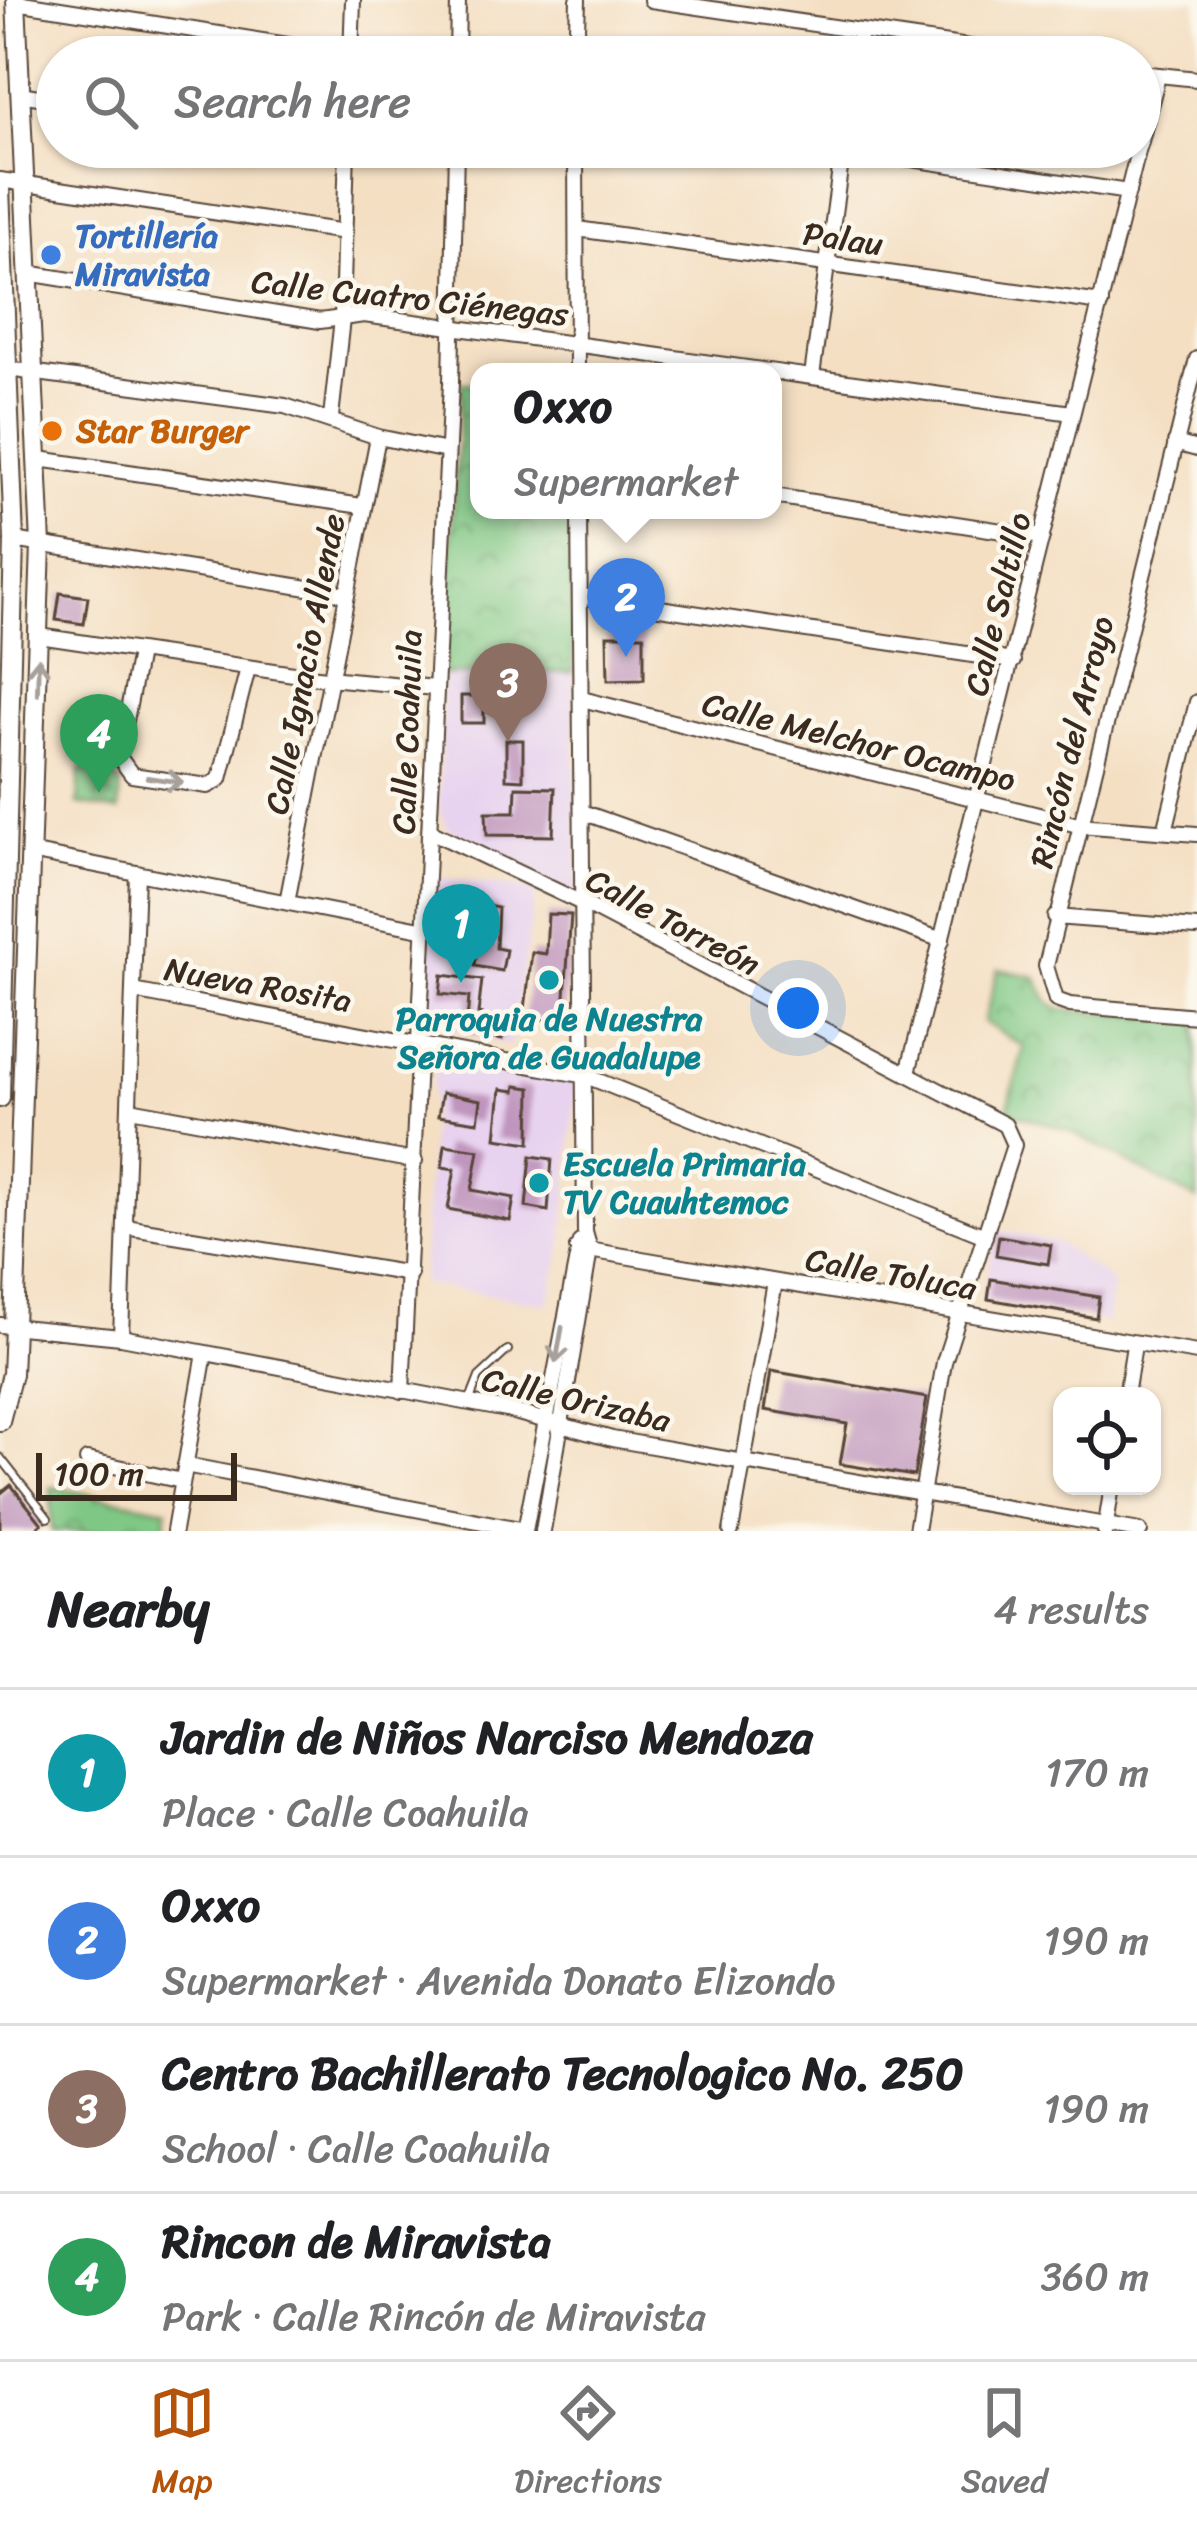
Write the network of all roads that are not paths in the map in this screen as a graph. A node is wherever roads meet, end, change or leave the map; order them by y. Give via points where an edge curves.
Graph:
1 (353, 0) edge
2 (458, 0) edge
3 (578, 0) edge
4 (651, 0) edge
5 (16, 1) edge
6 (860, 34) joint
7 (229, 36) edge
8 (352, 36) edge
9 (457, 36) edge
10 (577, 36) edge
11 (875, 36) edge
12 (1161, 76) edge
13 (1197, 79) edge
14 (20, 94) junction
15 (36, 97) edge
16 (347, 168) edge
17 (456, 168) edge
18 (576, 168) edge
19 (838, 168) edge
20 (971, 168) edge
21 (1134, 168) edge
22 (0, 184) edge
23 (25, 184) junction
24 (1128, 192) junction
25 (577, 229) junction
26 (345, 232) junction
27 (826, 263) junction
28 (2, 272) edge
29 (28, 273) junction
30 (1102, 303) junction
31 (342, 319) junction
32 (453, 326) junction
33 (577, 343) junction
34 (1197, 359) edge
35 (577, 363) edge
36 (719, 363) edge
37 (4, 368) edge
38 (34, 371) junction
39 (782, 372) edge
40 (812, 376) junction
41 (1072, 413) junction
42 (331, 417) junction
43 (378, 437) junction
44 (1175, 443) junction
45 (1197, 449) edge
46 (447, 451) junction
47 (39, 458) junction
48 (6, 465) edge
49 (782, 497) edge
50 (362, 506) junction
51 (578, 519) edge
52 (1042, 537) junction
53 (14, 540) junction
54 (41, 545) junction
55 (7, 563) edge
56 (345, 594) junction
57 (580, 596) junction
58 (39, 636) junction
59 (139, 653) junction
60 (6, 658) edge
61 (1013, 661) junction
62 (248, 668) junction
63 (329, 677) junction
64 (435, 688) junction
65 (582, 699) junction
66 (1197, 702) edge
67 (11, 714) junction
68 (37, 718) junction
69 (4, 756) edge
70 (978, 801) junction
71 (585, 813) junction
72 (1078, 825) junction
73 (430, 831) junction
74 (1165, 831) junction
75 (1197, 834) edge
76 (3, 849) edge
77 (30, 852) junction
78 (137, 874) junction
79 (28, 890) junction
80 (7, 891) junction
81 (287, 902) junction
82 (586, 905) junction
83 (1055, 916) junction
84 (1197, 928) edge
85 (426, 930) junction
86 (942, 940) junction
87 (3, 944) edge
88 (133, 991) junction
89 (1197, 1016) edge
90 (1, 1038) edge
91 (420, 1042) junction
92 (2, 1067) edge
93 (23, 1067) junction
94 (908, 1073) junction
95 (586, 1076) junction
96 (0, 1098) edge
97 (130, 1109) junction
98 (415, 1161) junction
99 (126, 1227) junction
100 (985, 1236) junction
101 (583, 1249) junction
102 (410, 1274) junction
103 (775, 1282) junction
104 (963, 1312) junction
105 (7, 1326) edge
106 (121, 1337) junction
107 (1134, 1345) junction
108 (508, 1350) dead end
109 (1197, 1352) edge
110 (205, 1353) junction
111 (1127, 1387) edge
112 (402, 1391) junction
113 (470, 1403) junction
114 (0, 1421) edge
115 (545, 1421) junction
116 (564, 1428) junction
117 (0, 1456) edge
118 (88, 1460) dead end
119 (743, 1462) junction
120 (185, 1465) junction
121 (182, 1481) junction
122 (922, 1494) junction
123 (1111, 1495) edge
124 (48, 1518) dead end
125 (1106, 1528) edge
126 (525, 1530) edge
127 (174, 1531) edge
128 (543, 1531) edge
129 (731, 1531) edge
130 (916, 1531) edge
131 (1140, 1531) edge

1 - 8 street
2 - 9 street
3 - 10 street
4 - 6 street
5 - 7 street
5 - 14 street
6 - 11 street
12 - 13 street
14 - 15 street
14 - 23 street
16 - 26 street
17 - 32 street, Calle Coahuila
18 - 25 street
19 - 27 street
20 - 24 street
21 - 24 street, Calle Saltillo
22 - 23 street
22 - 28 street
23 - 26 street
23 - 29 street
24 - 30 street, Calle Saltillo
25 - 27 street, Palau
25 - 33 street
26 - 31 street
27 - 30 street, Palau
27 - 40 street
28 - 37 street
29 - 31 street, Calle Cuatro Ciénegas
29 - 38 street
30 - 41 street, Calle Saltillo
31 - 32 street, Calle Cuatro Ciénegas
31 - 42 street
32 - 33 street, Calle Cuatro Ciénegas
32 - 46 street, Calle Coahuila
33 - 35 street
33 - 36 street, Calle Cuatro Ciénegas
34 - 44 street, Rincón del Arroyo
37 - 38 street
37 - 48 street
38 - 42 street
38 - 47 street
39 - 40 street, Calle Cuatro Ciénegas
40 - 41 street, Calle Cuatro Ciénegas
41 - 52 street, Calle Saltillo
42 - 43 street
43 - 46 street
43 - 50 street, Calle Ignacio Allende
44 - 45 street
44 - 72 street, Rincón del Arroyo
46 - 64 street, Calle Coahuila
47 - 50 street
47 - 54 street
48 - 53 street
49 - 52 street
50 - 56 street, Calle Ignacio Allende
51 - 57 street
52 - 61 street, Calle Saltillo
53 - 54 street
53 - 55 street
54 - 56 street
54 - 58 street
55 - 60 street
56 - 63 street, Calle Ignacio Allende
57 - 61 street
57 - 65 street
58 - 59 street
68 -> 58 street
59 - 62 street
59 -> 62 street via 122,768 208,786 220,779
60 - 67 street
61 - 70 street, Calle Saltillo
62 - 63 street
63 - 64 street
63 - 81 street, Calle Ignacio Allende
64 - 73 street, Calle Coahuila
65 - 70 street, Calle Melchor Ocampo
65 - 71 street
66 - 74 street
67 - 68 street
67 - 69 street
68 - 77 street
69 - 76 street
70 - 72 street, Calle Melchor Ocampo
70 - 86 street, Calle Saltillo
71 - 82 street
71 - 86 street
72 - 74 street, Calle Melchor Ocampo
72 - 83 street, Rincón del Arroyo
73 - 82 street, Calle Torreón
73 - 85 street, Calle Coahuila
74 - 75 street, Calle Melchor Ocampo
76 - 80 street
77 - 78 street
77 - 79 street
78 - 81 street
78 - 88 street
79 - 80 street
79 - 93 street
80 - 87 street
81 - 85 street
82 - 94 street, Calle Torreón
82 - 95 street
83 - 84 street
83 - 89 street, Rincón del Arroyo via 1046,966 1056,1000
85 - 91 street, Calle Coahuila
86 - 94 street, Calle Saltillo
87 - 90 street
88 - 91 street, Nueva Rosita
88 - 97 street
90 - 92 street
91 - 95 street, Nueva Rosita
91 - 98 street, Calle Coahuila
92 - 93 street
92 - 96 street
93 - 105 street
94 - 100 street, Calle Torreón via 1013,1134
95 - 100 street, Nueva Rosita
95 - 101 street
97 - 98 street
97 - 99 street
98 - 102 street, Calle Coahuila
99 - 102 street
99 - 106 street
100 - 104 street
101 - 103 street, Calle Toluca
101 -> 115 street
101 - 116 street
102 - 112 street, Calle Coahuila
103 - 104 street, Calle Toluca
103 - 119 street
104 - 107 street, Calle Toluca
104 - 122 street via 944,1362
105 - 106 street, Calle Orizaba
105 - 114 street via 12,1374
106 - 110 street, Calle Orizaba
107 - 109 street, Calle Toluca
107 - 111 street
108 - 113 lane via 479,1376
110 - 112 street, Calle Orizaba
110 - 120 street
112 - 113 street, Calle Orizaba
113 - 115 street, Calle Orizaba
115 - 116 street, Calle Orizaba
115 - 126 street
116 - 119 street, Calle Orizaba
116 - 128 street
117 - 124 lane
118 - 121 street
119 - 122 street, Calle Orizaba
119 - 129 street
120 - 121 street
120 - 126 street
121 - 127 street
122 - 125 street, Calle Orizaba
122 - 130 street
123 - 125 street
125 - 131 street, Calle Orizaba

